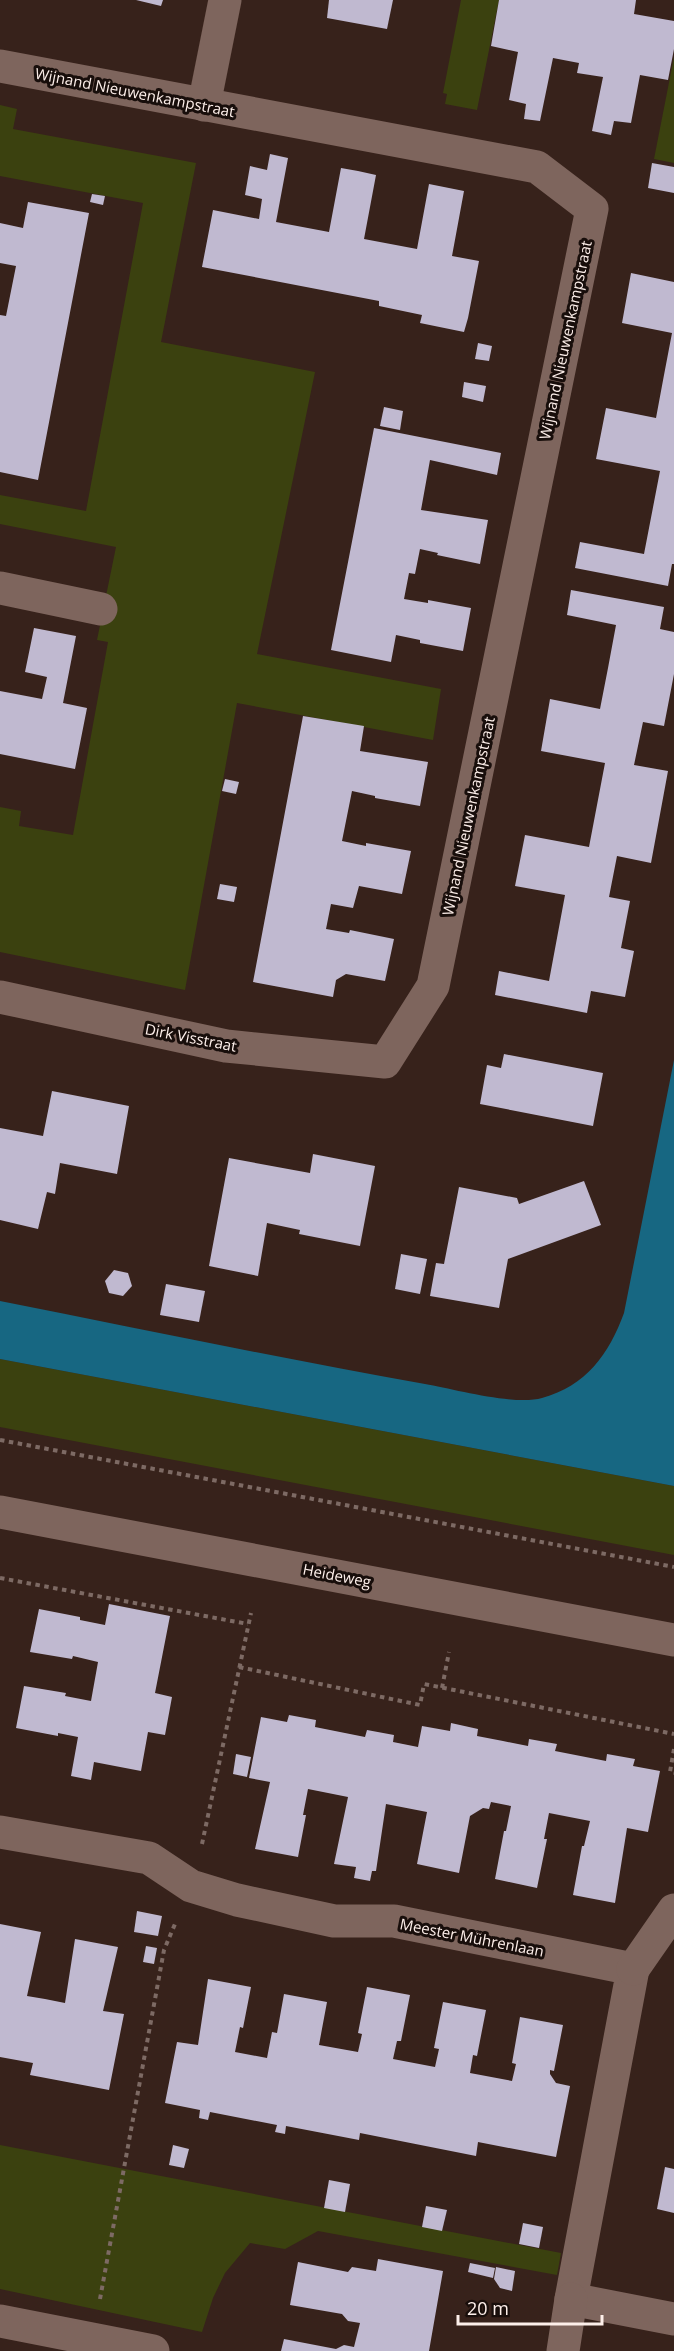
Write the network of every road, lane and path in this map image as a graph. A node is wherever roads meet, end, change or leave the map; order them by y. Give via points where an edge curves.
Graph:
1 (225, 0) edge
2 (0, 66) edge
3 (204, 105) junction
4 (0, 588) edge
5 (101, 609) dead end
6 (0, 997) edge
7 (385, 1062) joint
8 (0, 1440) edge
9 (0, 1512) edge
10 (674, 1567) edge
11 (0, 1578) edge
12 (251, 1613) dead end
13 (248, 1624) junction
14 (674, 1640) edge
15 (449, 1652) dead end
16 (239, 1667) junction
17 (442, 1688) junction
18 (674, 1734) edge
19 (674, 1749) edge
20 (674, 1773) edge
21 (0, 1832) edge
22 (191, 1886) junction
23 (674, 1911) edge
24 (633, 1969) junction
25 (571, 2299) junction
26 (674, 2319) edge
27 (0, 2321) edge
28 (93, 2338) junction
29 (153, 2351) edge
30 (563, 2351) edge

1 - 3 street
2 - 3 street, Wijnand Nieuwenkampstraat
3 - 7 street, Wijnand Nieuwenkampstraat via 537,167 591,209 433,986
4 - 5 street
6 - 7 street, Dirk Visstraat via 226,1046
8 - 10 path
9 - 14 street, Heideweg
11 - 13 path
12 - 13 path
13 - 16 path
15 - 17 path
16 - 17 path via 420,1705 424,1684
16 - 22 path
17 - 18 path
19 - 20 path via 670,1772
21 - 22 street, Meester Mührenlaan via 149,1858
22 - 24 street, Meester Mührenlaan via 334,1921 394,1921
22 - 28 path via 164,1950
23 - 24 street
24 - 25 street
25 - 26 street
25 - 30 street
27 - 28 street
28 - 29 street

